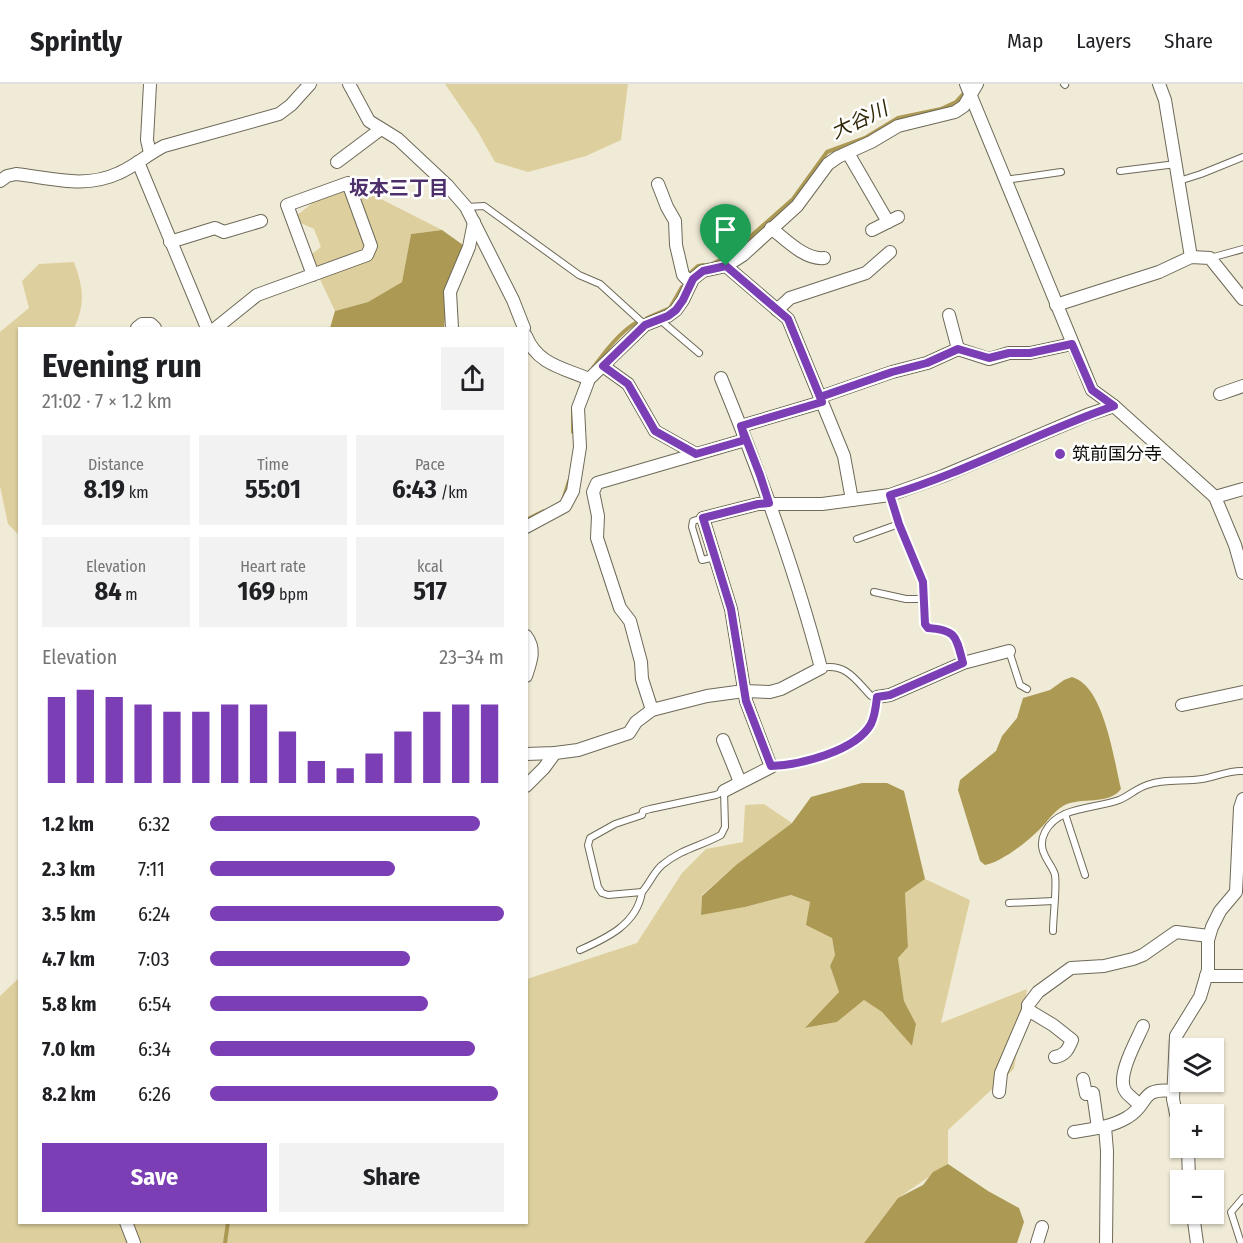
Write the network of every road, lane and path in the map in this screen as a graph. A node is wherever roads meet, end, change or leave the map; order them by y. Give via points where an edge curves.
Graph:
1 (150, 84) edge
2 (310, 84) edge
3 (349, 84) edge
4 (1159, 84) edge
5 (971, 89) edge
6 (381, 129) junction
7 (150, 153) junction
8 (848, 153) junction
9 (1243, 157) edge
10 (138, 162) junction
11 (337, 162) dead end
12 (1176, 164) junction
13 (1120, 171) dead end
14 (1061, 172) dead end
15 (1004, 180) junction
16 (0, 181) edge
17 (1179, 181) junction
18 (658, 184) dead end
19 (466, 207) junction
20 (261, 221) dead end
21 (474, 222) junction
22 (771, 228) junction
23 (872, 230) dead end
24 (170, 242) junction
25 (1243, 249) edge
26 (890, 252) dead end
27 (1191, 257) junction
28 (824, 258) dead end
29 (1210, 258) junction
30 (726, 266) junction
31 (312, 275) junction
32 (691, 283) junction
33 (1243, 299) edge
34 (1056, 305) junction
35 (777, 310) junction
36 (949, 315) dead end
37 (659, 320) junction
38 (645, 325) junction
39 (138, 327) edge
40 (154, 327) edge
41 (207, 327) edge
42 (217, 327) edge
43 (452, 327) edge
44 (524, 327) edge
45 (528, 340) edge
46 (1072, 344) junction
47 (958, 349) junction
48 (699, 353) dead end
49 (603, 366) junction
50 (721, 378) dead end
51 (589, 380) junction
52 (1243, 386) edge
53 (1092, 390) junction
54 (1220, 394) dead end
55 (821, 400) junction
56 (1114, 406) junction
57 (1087, 416) junction
58 (741, 426) junction
59 (745, 440) junction
60 (696, 454) junction
61 (1243, 489) edge
62 (573, 491) junction
63 (592, 492) junction
64 (890, 495) junction
65 (1215, 497) junction
66 (852, 500) junction
67 (769, 503) junction
68 (899, 524) junction
69 (528, 526) edge
70 (857, 539) dead end
71 (1243, 573) edge
72 (874, 592) dead end
73 (924, 599) junction
74 (528, 638) edge
75 (1009, 651) joint
76 (963, 663) junction
77 (821, 668) junction
78 (528, 669) edge
79 (1027, 689) dead end
80 (744, 691) junction
81 (1243, 692) edge
82 (877, 697) junction
83 (1182, 705) dead end
84 (652, 710) junction
85 (723, 740) dead end
86 (555, 753) junction
87 (528, 754) edge
88 (771, 766) junction
89 (1243, 771) edge
90 (740, 782) junction
91 (528, 784) edge
92 (724, 791) junction
93 (1243, 799) edge
94 (1065, 814) junction
95 (1085, 875) dead end
96 (642, 892) junction
97 (1054, 901) junction
98 (1009, 903) dead end
99 (1053, 931) dead end
100 (1209, 936) junction
101 (580, 950) dead end
102 (1206, 976) junction
103 (1243, 976) edge
104 (1028, 1010) junction
105 (1143, 1026) dead end
106 (1176, 1038) edge
107 (1056, 1057) dead end
108 (1083, 1078) dead end
109 (1170, 1091) edge
110 (999, 1092) dead end
111 (1140, 1105) junction
112 (1102, 1128) junction
113 (1074, 1132) dead end
114 (1243, 1198) edge
115 (127, 1224) edge
116 (1194, 1224) edge
117 (1042, 1227) dead end
118 (134, 1243) edge
119 (1036, 1243) edge
120 (1106, 1243) edge
121 (1197, 1243) edge
122 (1241, 1243) edge

1 - 7 street
2 - 7 street via 279,114
3 - 6 street via 366,116
4 - 12 street
5 - 8 street via 964,106 954,112 898,126
5 - 15 street
6 - 11 street
6 - 19 street via 426,164
7 - 10 street
8 - 22 street via 828,164 797,206
8 - 23 street via 893,219
9 - 17 lane
10 - 16 street via 91,183 16,174
10 - 24 street
12 - 13 lane
12 - 17 street
14 - 15 lane
15 - 34 street
17 - 27 street
18 - 32 street via 675,221 683,275
19 - 21 street
19 - 38 lane via 484,206 579,275 600,284
20 - 24 street via 224,231 215,228
21 - 43 street via 469,247 450,292
21 - 44 street
22 - 28 street via 805,253 816,259
22 - 30 street
24 - 41 street
25 - 29 lane
26 - 35 street via 866,273 790,298
27 - 29 street
27 - 34 street via 1159,272
29 - 33 street
30 - 32 street via 703,271
30 - 35 street
31 - 31 street via 367,255 371,246 348,183 287,205
31 - 42 street via 257,296
32 - 37 street via 676,310
34 - 46 street
35 - 55 street via 788,319
36 - 47 street
37 - 38 street
37 - 48 lane
38 - 49 street
39 - 40 street
45 - 51 street via 543,360
46 - 47 street via 989,358
46 - 53 street
47 - 55 street
49 - 51 street
49 - 60 street via 628,384 655,431
50 - 58 street
51 - 62 street via 578,408 580,447
52 - 54 street
53 - 56 street
53 - 57 street
55 - 58 street
55 - 66 street via 844,456
56 - 57 street
56 - 65 street
57 - 64 street
58 - 59 street
59 - 60 street
59 - 67 street
60 - 63 street via 597,483
61 - 65 street
62 - 63 street
62 - 69 street via 565,506
63 - 84 street via 598,516 597,538 620,608 630,621
64 - 66 street
64 - 68 lane
65 - 71 street
66 - 67 street
67 - 77 street
67 - 80 street via 703,518 731,609
68 - 70 lane
68 - 73 lane via 923,582
72 - 73 lane
73 - 76 lane via 925,624 953,634
74 - 78 street via 533,651
75 - 76 street
75 - 79 lane via 1020,685
76 - 82 street
77 - 80 street via 781,689
77 - 82 lane via 844,669 871,696
80 - 84 street
80 - 88 street
81 - 83 street
82 - 88 lane via 872,723 854,742 811,759
84 - 86 street via 629,733 578,750
85 - 90 street
86 - 87 street
86 - 91 street
88 - 90 street
89 - 94 lane via 1147,785 1119,800
90 - 92 street
92 - 96 lane via 725,827 721,835 676,855 651,876
92 - 96 lane via 643,811 642,815 590,838 588,845 602,893
93 - 100 street via 1238,885
94 - 95 lane
94 - 97 lane via 1045,832 1042,844 1055,873
96 - 101 lane via 635,912 617,931
97 - 98 lane
97 - 99 lane
100 - 102 street
100 - 104 street via 1176,932 1133,959 1071,968 1038,992
102 - 103 street
102 - 106 street via 1200,997
104 - 107 street via 1072,1040 1069,1049
104 - 110 street via 1001,1073
105 - 111 street via 1122,1076 1127,1093
108 - 112 street via 1086,1094 1092,1093
109 - 111 street via 1155,1091
111 - 112 street via 1129,1117
112 - 113 street
112 - 120 street via 1107,1151
114 - 122 lane via 1230,1212
115 - 118 street
116 - 121 street
117 - 119 street

